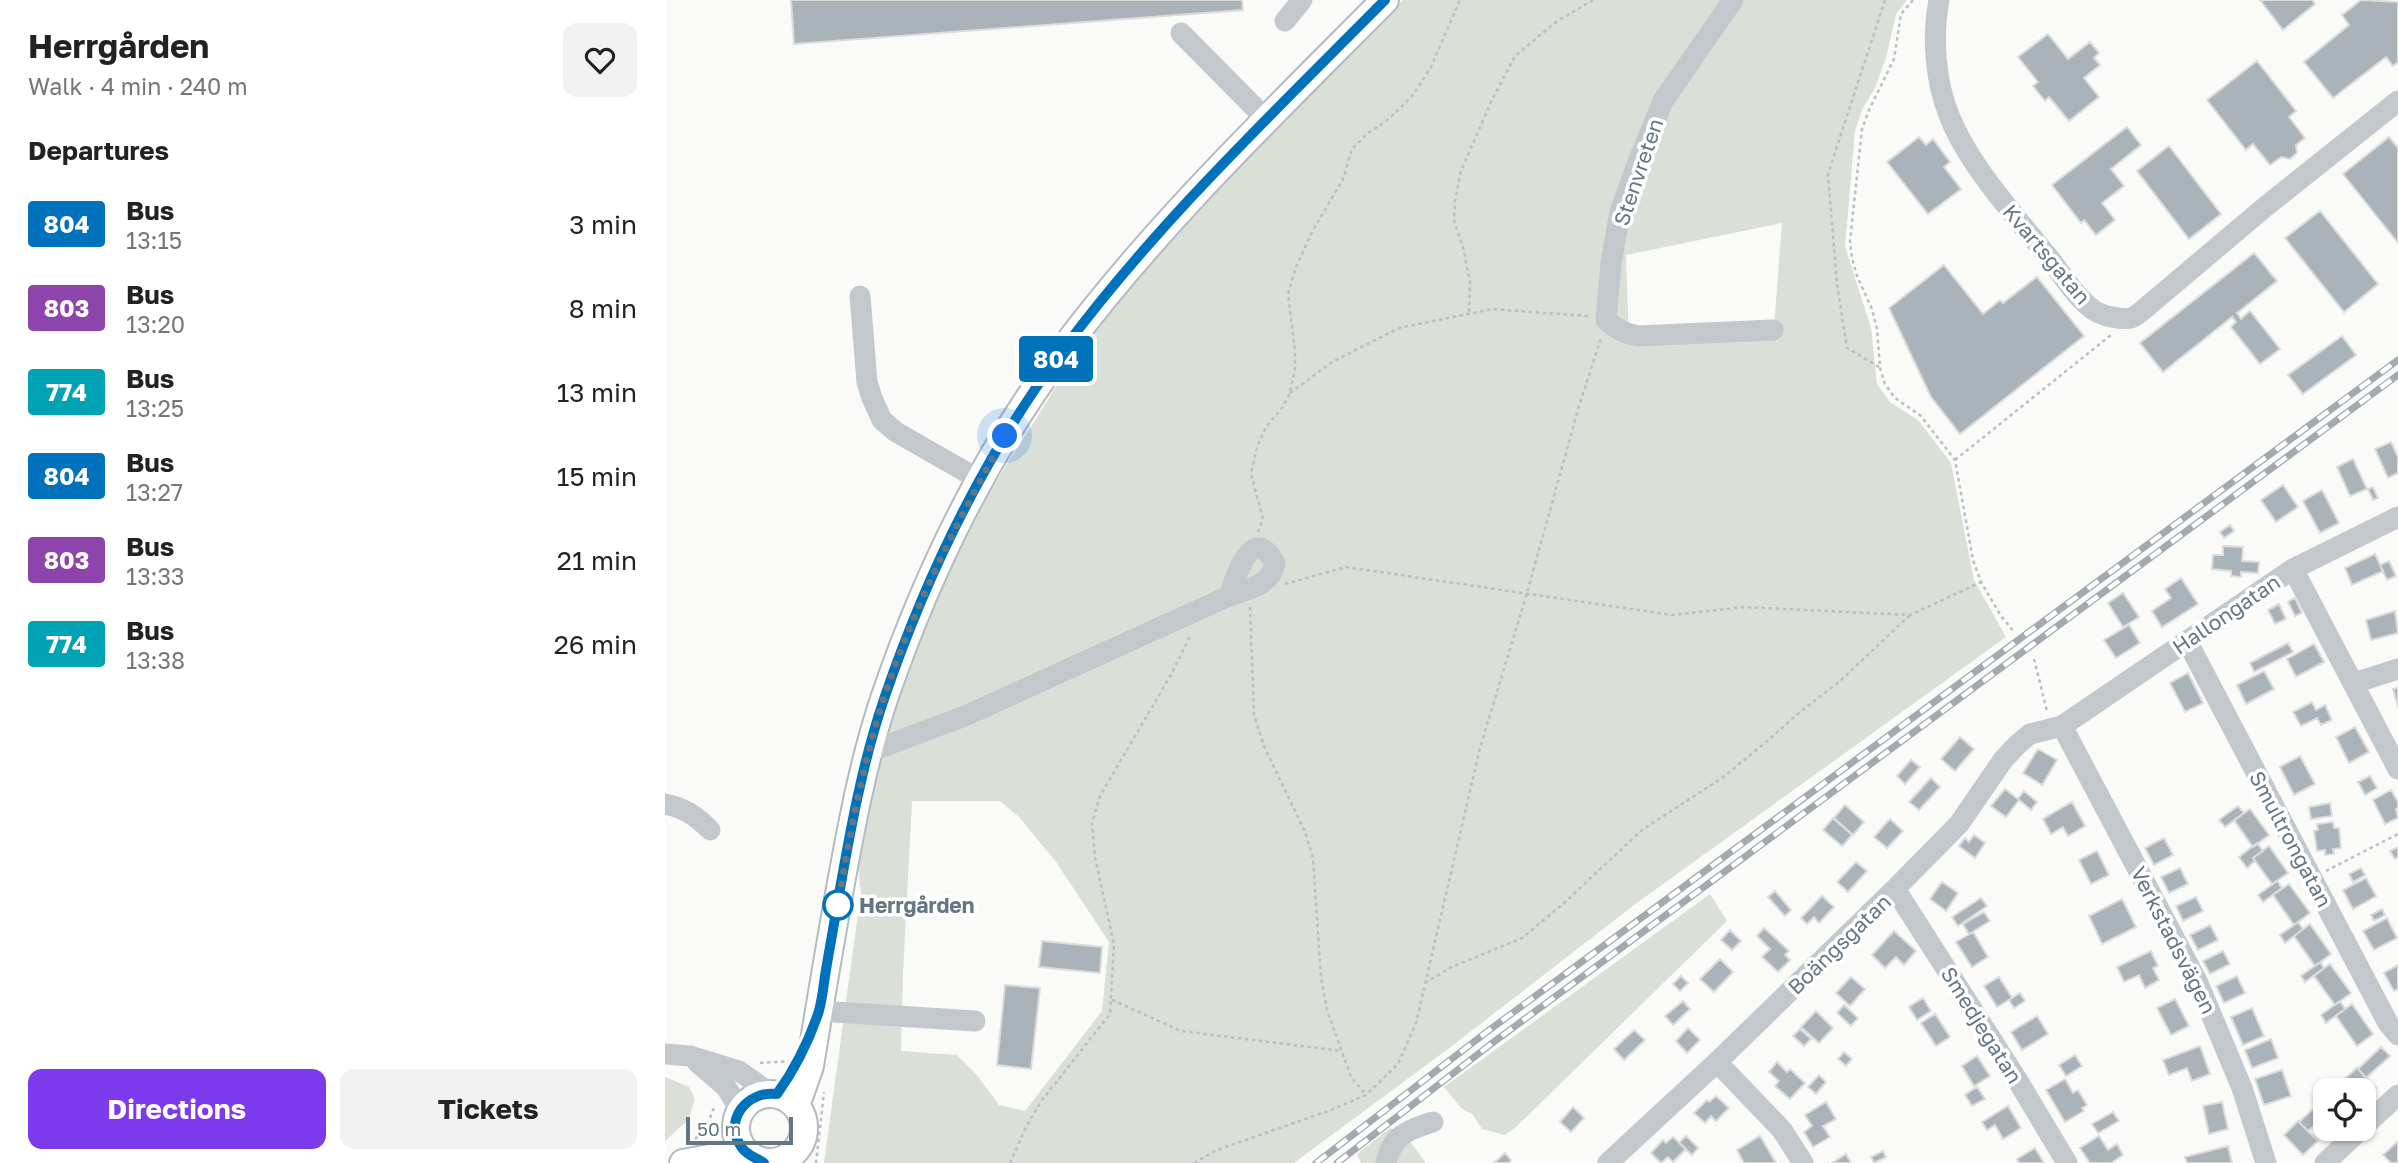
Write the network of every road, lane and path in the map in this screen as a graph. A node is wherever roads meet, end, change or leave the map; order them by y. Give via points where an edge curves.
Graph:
1 (1302, 0) edge
2 (1385, 0) edge
3 (1459, 0) edge
4 (1593, 0) edge
5 (1733, 0) edge
6 (1885, 0) edge
7 (1913, 0) edge
8 (1939, 0) edge
9 (1285, 21) dead end
10 (1181, 33) dead end
11 (2398, 101) edge
12 (1267, 120) junction
13 (860, 296) dead end
14 (1469, 313) junction
15 (2132, 318) junction
16 (1606, 320) junction
17 (1773, 330) dead end
18 (1880, 368) junction
19 (1290, 393) junction
20 (1955, 460) junction
21 (980, 480) junction
22 (2398, 517) edge
23 (1250, 551) junction
24 (2293, 569) junction
25 (1981, 582) junction
26 (1282, 585) dead end
27 (1251, 589) junction
28 (1527, 593) junction
29 (1229, 596) junction
30 (1204, 608) junction
31 (1910, 615) junction
32 (2014, 632) dead end
33 (2187, 641) junction
34 (2034, 659) dead end
35 (2398, 669) edge
36 (2354, 682) junction
37 (2056, 727) junction
38 (869, 752) junction
39 (2398, 769) edge
40 (665, 804) edge
41 (710, 830) dead end
42 (2398, 834) edge
43 (2312, 879) junction
44 (1895, 889) junction
45 (1425, 983) junction
46 (1111, 999) junction
47 (819, 1012) junction
48 (975, 1021) dead end
49 (2398, 1035) edge
50 (1342, 1051) junction
51 (665, 1054) edge
52 (690, 1056) junction
53 (1717, 1062) junction
54 (1366, 1095) junction
55 (2398, 1095) edge
56 (781, 1098) junction
57 (739, 1113) junction
58 (2376, 1115) edge
59 (1433, 1122) dead end
60 (2348, 1141) edge
61 (792, 1158) edge
62 (761, 1161) edge
63 (683, 1163) edge
64 (1010, 1163) edge
65 (1194, 1163) edge
66 (1386, 1163) edge
67 (1608, 1163) edge
68 (1803, 1163) edge
69 (2067, 1163) edge
70 (2266, 1163) edge
71 (2325, 1163) edge

1 - 9 street
2 - 12 main road
3 - 19 path via 1431,66 1413,95 1352,149 1343,179 1296,267 1288,294 1295,352
4 - 14 path via 1556,22 1515,56 1461,172 1454,221 1470,282
5 - 16 street, Stenvreten via 1663,101 1636,167 1620,212
6 - 18 path via 1828,174 1847,348
7 - 18 path via 1901,15 1894,59 1862,130 1850,241 1857,276 1877,329
8 - 15 street, Kvartsgatan via 1935,36 1941,87 1961,139 2082,299 2096,311
10 - 12 street
11 - 15 street
12 - 21 main road via 1161,231 1087,318 1031,396
13 - 21 street via 867,382 882,420
14 - 16 path via 1492,309
14 - 19 path via 1399,328 1332,362
15 - 20 path
16 - 17 street via 1625,334 1638,336
16 - 28 path
18 - 20 path via 1895,398 1921,416
19 - 23 path via 1257,447 1251,474 1263,519
20 - 25 path
21 - 38 main road via 922,600 883,701
22 - 24 street, Hallongatan
23 - 27 street via 1266,551 1275,563 1269,578
23 - 29 street
24 - 33 street, Hallongatan
24 - 36 street
25 - 31 path
25 - 32 path
26 - 28 path via 1346,567
27 - 29 street
27 - 50 path via 1254,715 1313,858 1321,978
28 - 31 path via 1672,615 1744,607
28 - 45 path via 1480,748
29 - 30 street
30 - 38 street via 965,716
30 - 46 path via 1100,796 1092,823 1114,944
31 - 45 path via 1839,682 1722,778 1642,830 1521,938
33 - 37 street, Hallongatan
33 - 43 street, Smultrongatan
34 - 37 path
35 - 36 street
36 - 39 street
37 - 44 street, Boängsgatan via 2030,734 2017,745 1959,824
37 - 70 street, Verkstadsvägen via 2198,983 2242,1088
38 - 47 main road via 853,815
40 - 41 street via 700,819
42 - 43 path
43 - 49 street, Smultrongatan
44 - 53 street, Boängsgatan
44 - 69 street, Smedjegatan
45 - 54 path via 1416,1023 1398,1063
46 - 50 path via 1181,1031
46 - 64 path via 1110,1014 1042,1100
47 - 48 street
47 - 56 main road via 810,1066
50 - 54 path via 1351,1077
51 - 52 street
52 - 56 street via 739,1071
52 - 57 street via 726,1087
53 - 67 street, Boängsgatan
53 - 68 street via 1782,1130
54 - 65 path via 1217,1150
55 - 58 street
56 - 57 main road via 755,1096
56 - 61 main road via 803,1119 803,1133
57 - 62 main road via 735,1126 740,1145
57 - 63 main road
59 - 66 street via 1400,1134
60 - 71 street
61 - 62 main road
62 - 63 main road via 720,1156

